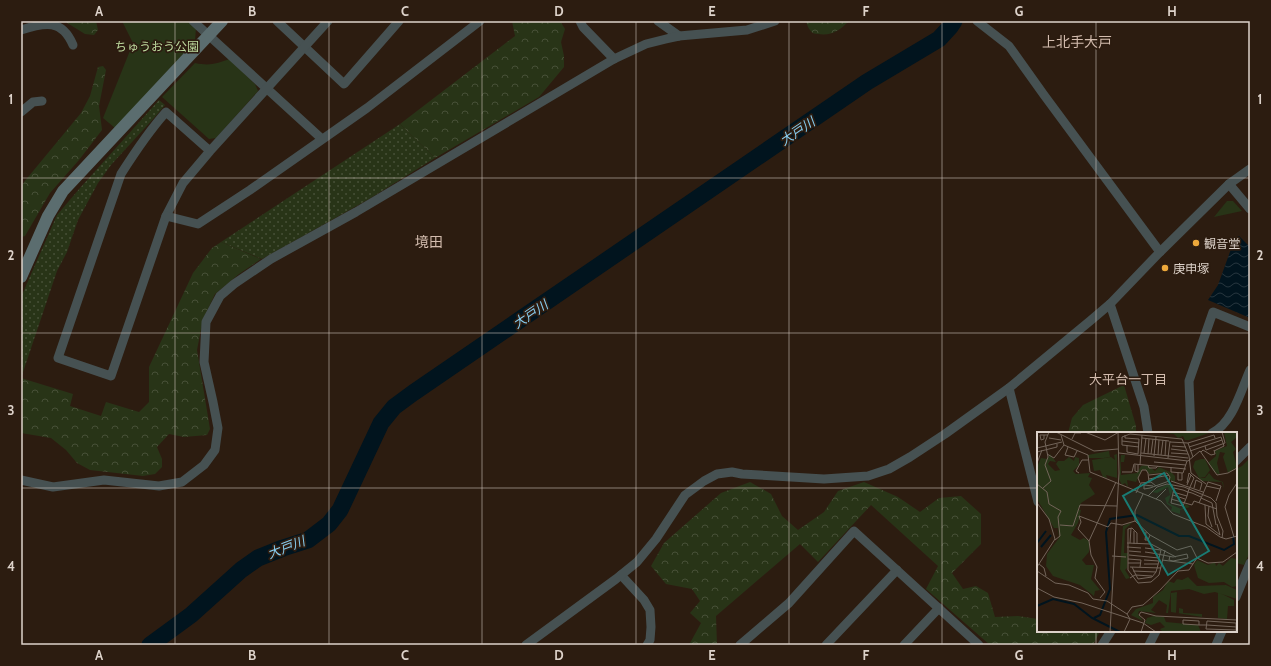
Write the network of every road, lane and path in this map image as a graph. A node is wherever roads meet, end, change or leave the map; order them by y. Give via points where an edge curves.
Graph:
1 (193, 21) edge
2 (222, 21) edge
3 (277, 21) edge
4 (328, 21) edge
5 (399, 21) edge
6 (480, 21) edge
7 (580, 21) edge
8 (658, 21) edge
9 (775, 21) edge
10 (977, 21) edge
11 (21, 30) edge
12 (209, 35) junction
13 (679, 36) junction
14 (73, 45) dead end
15 (305, 47) junction
16 (614, 59) junction
17 (267, 89) junction
18 (42, 101) dead end
19 (21, 112) edge
20 (322, 139) junction
21 (210, 151) junction
22 (1250, 169) edge
23 (1229, 184) junction
24 (1250, 209) edge
25 (166, 216) junction
26 (1160, 252) junction
27 (21, 276) edge
28 (1110, 304) junction
29 (1250, 326) edge
30 (1250, 370) edge
31 (1009, 388) junction
32 (1148, 432) edge
33 (1191, 432) edge
34 (1214, 432) edge
35 (1250, 447) edge
36 (1237, 460) edge
37 (21, 480) edge
38 (1037, 498) edge
39 (1250, 564) edge
40 (897, 570) junction
41 (621, 575) junction
42 (1237, 595) edge
43 (939, 608) junction
44 (1110, 632) edge
45 (1156, 632) edge
46 (1222, 632) edge
47 (526, 645) edge
48 (647, 645) edge
49 (740, 645) edge
50 (826, 645) edge
51 (904, 645) edge
52 (978, 645) edge
53 (1102, 645) edge
54 (1149, 645) edge
55 (1216, 645) edge

1 - 12 street
2 - 12 street
3 - 15 street
4 - 15 street
5 - 15 street via 344,84
6 - 20 street via 367,108
7 - 16 street
8 - 13 street
9 - 13 street via 747,30
10 - 26 street via 1009,46
11 - 14 street via 31,26 53,24 69,35
12 - 17 street
12 - 27 street via 63,191 48,216
13 - 16 street via 646,44
15 - 17 street
16 - 37 street via 272,259 220,296 206,322 204,362 218,428 215,450 204,465 182,482 159,486 104,480 53,487
17 - 20 street
17 - 21 street
18 - 19 street via 33,102
20 - 25 street via 198,224
21 - 25 street via 183,183
21 - 25 street via 166,112 136,149 121,174 58,358 111,376
22 - 23 street
23 - 24 street
23 - 26 street
26 - 28 street
28 - 31 street
28 - 32 street via 1144,407
29 - 33 street via 1213,312 1189,381
30 - 34 street via 1229,418
31 - 38 street
31 - 41 street via 910,457 889,469 868,476 824,479 732,472 717,474 685,495 656,539 637,562
35 - 36 street
39 - 42 street
40 - 43 street
40 - 49 street via 854,532 789,603
40 - 50 street
41 - 47 street
41 - 48 street via 650,610 651,634
43 - 51 street
43 - 52 street
44 - 53 street
45 - 54 street
46 - 55 street

